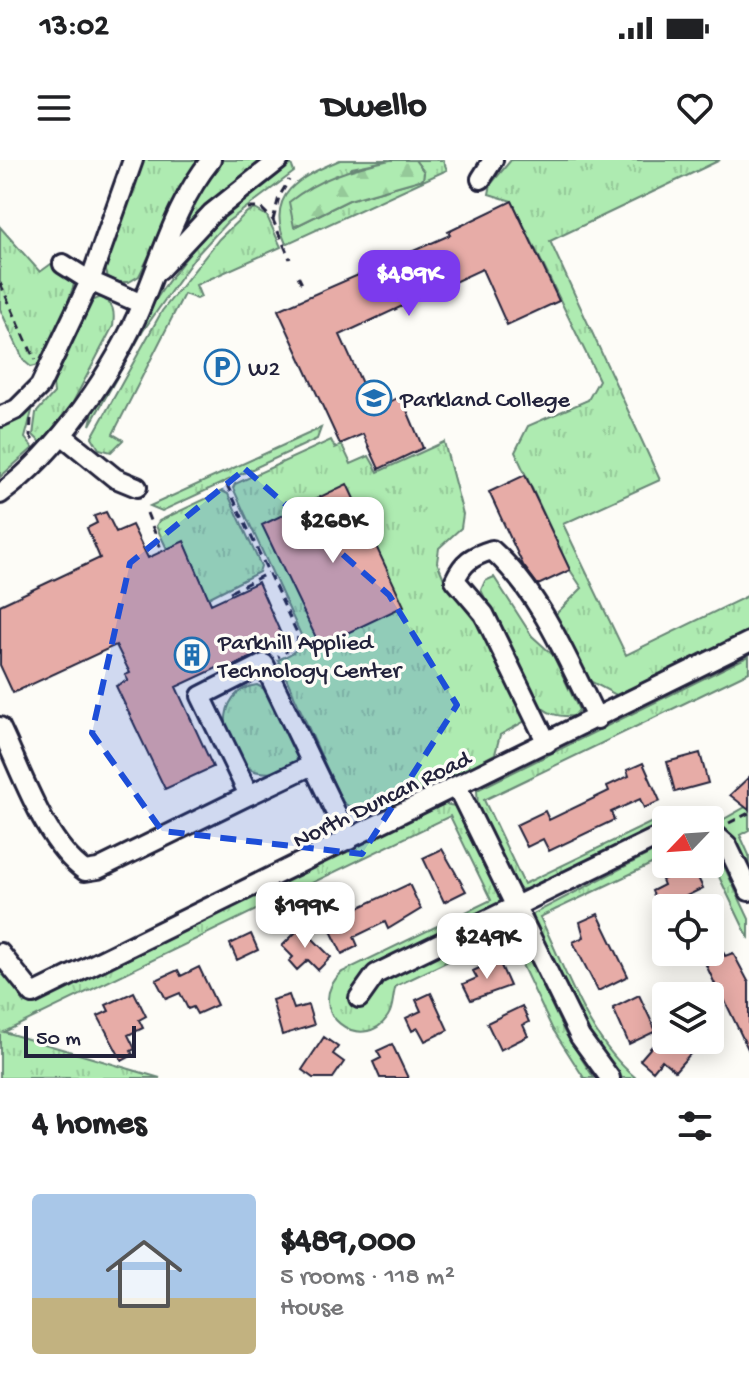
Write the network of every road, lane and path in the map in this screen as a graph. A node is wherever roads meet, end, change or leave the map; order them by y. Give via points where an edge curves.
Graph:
1 (133, 160) edge
2 (211, 160) edge
3 (279, 160) edge
4 (493, 160) edge
5 (481, 179) dead end
6 (289, 180) dead end
7 (248, 208) dead end
8 (273, 220) junction
9 (290, 259) dead end
10 (63, 264) dead end
11 (298, 276) dead end
12 (152, 278) junction
13 (90, 281) junction
14 (0, 283) edge
15 (304, 288) dead end
16 (142, 304) junction
17 (36, 362) dead end
18 (36, 408) dead end
19 (0, 417) edge
20 (62, 435) junction
21 (36, 444) dead end
22 (227, 485) dead end
23 (137, 487) dead end
24 (0, 494) edge
25 (147, 513) dead end
26 (162, 551) dead end
27 (268, 573) junction
28 (230, 592) dead end
29 (749, 642) edge
30 (264, 664) junction
31 (597, 719) junction
32 (0, 727) edge
33 (547, 743) junction
34 (312, 765) junction
35 (457, 787) junction
36 (249, 795) junction
37 (749, 813) edge
38 (729, 823) dead end
39 (349, 840) junction
40 (652, 840) edge
41 (724, 842) edge
42 (749, 891) edge
43 (516, 907) junction
44 (0, 953) edge
45 (359, 998) dead end
46 (610, 1078) edge

1 - 13 street
2 - 12 street via 171,225
3 - 12 street via 212,213
4 - 5 street
6 - 8 path
7 - 8 path via 261,208
8 - 9 path
10 - 13 street
11 - 15 path
12 - 16 street
13 - 16 street
13 - 19 street via 40,386 17,409
14 - 17 path
16 - 20 street
18 - 21 path via 29,422
20 - 23 street via 115,478
20 - 24 street
22 - 27 path
25 - 26 path
27 - 28 path
27 - 30 path via 298,635 290,651
29 - 31 street, North Duncan Road
30 - 34 street
30 - 36 street via 201,696
31 - 33 street, North Duncan Road
31 - 33 street via 541,612 505,562 492,550 480,554 462,564 455,580 484,614
32 - 36 street via 54,839 66,858 85,871
33 - 35 street, North Duncan Road
34 - 36 street
34 - 39 street
35 - 39 street, North Duncan Road
35 - 43 street
37 - 38 path
39 - 44 street, North Duncan Road via 33,994
40 - 43 street
41 - 42 street
43 - 45 street via 376,974
43 - 46 street via 580,1037

